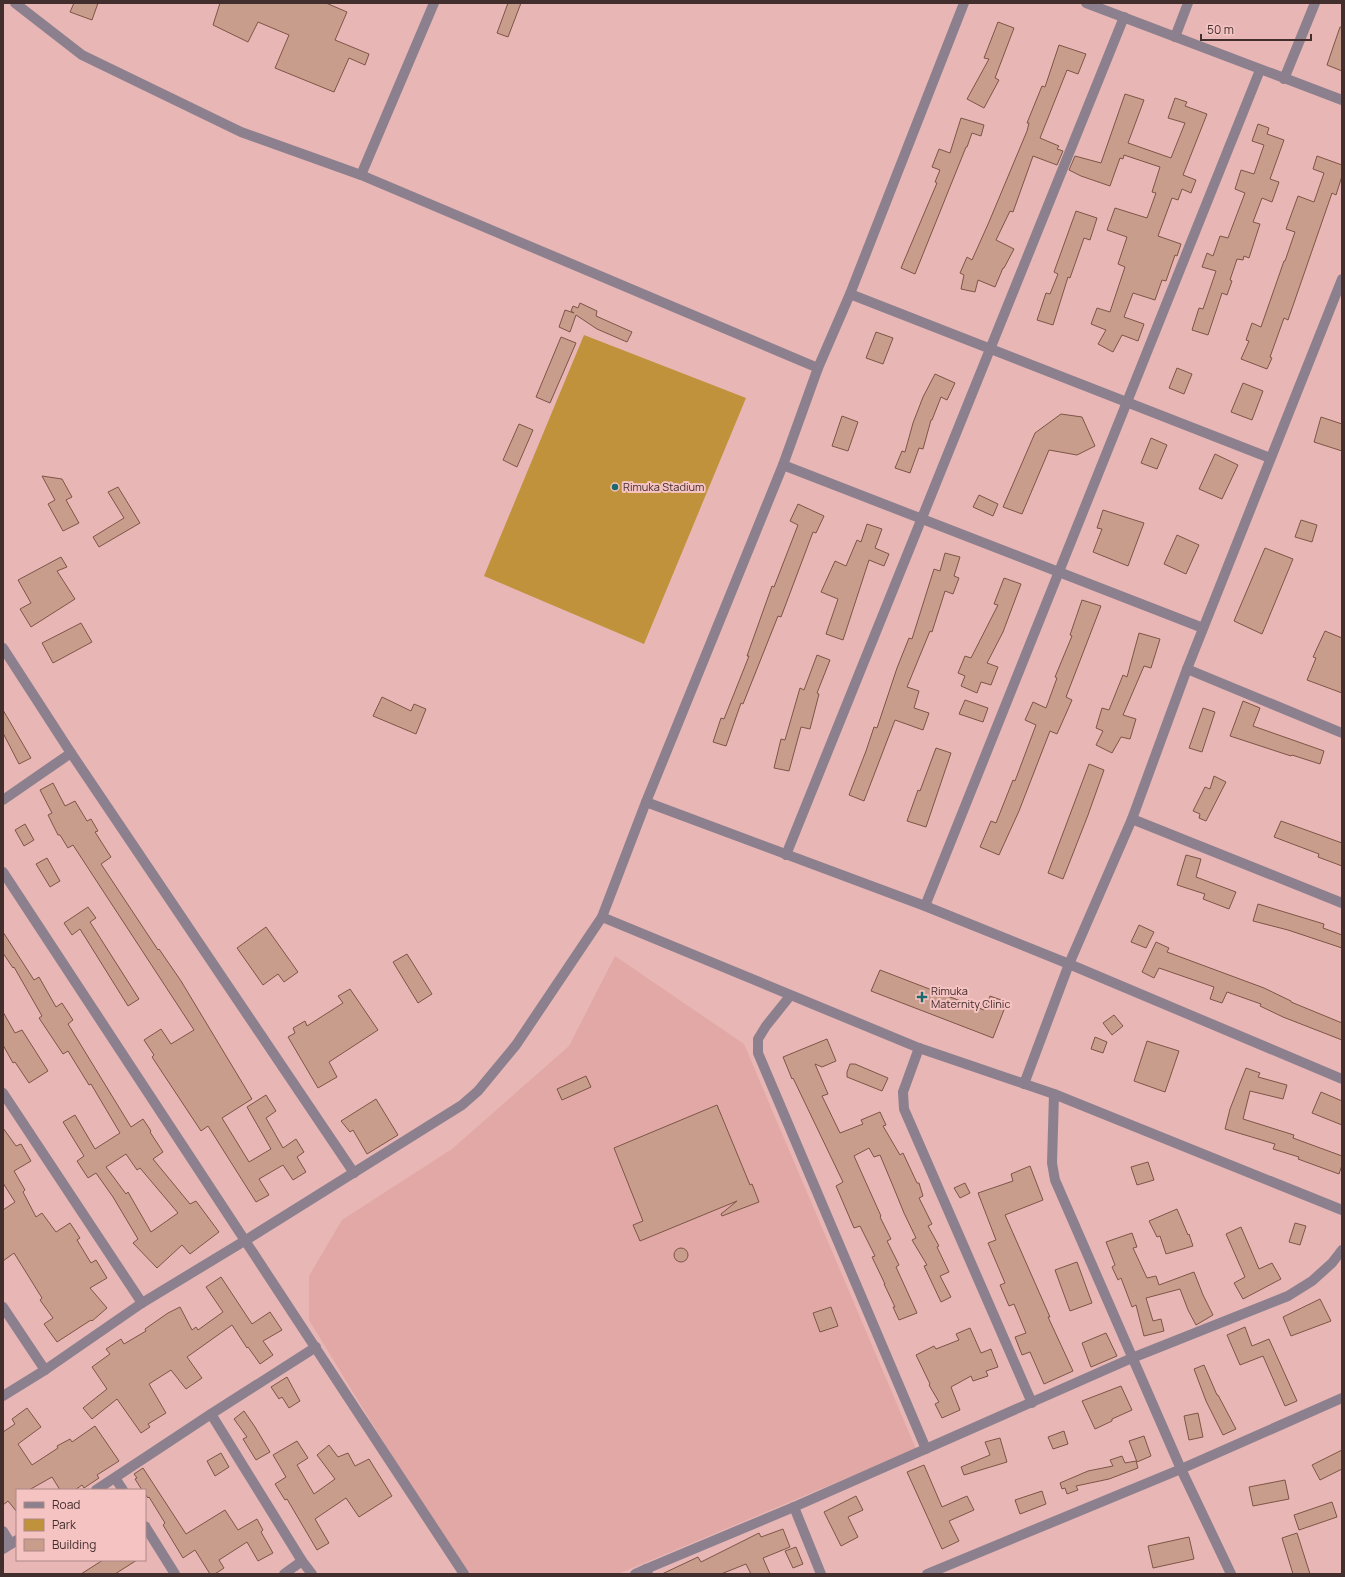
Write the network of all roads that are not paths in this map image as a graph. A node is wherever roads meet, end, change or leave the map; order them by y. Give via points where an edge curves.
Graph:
1 (15, 3) edge
2 (434, 3) edge
3 (964, 3) edge
4 (1086, 3) edge
5 (1188, 3) edge
6 (1315, 3) edge
7 (1124, 17) junction
8 (1175, 37) junction
9 (1260, 70) junction
10 (1284, 79) junction
11 (1342, 100) edge
12 (361, 175) junction
13 (1342, 278) edge
14 (850, 294) junction
15 (990, 348) junction
16 (818, 368) junction
17 (1128, 402) junction
18 (1270, 458) junction
19 (783, 465) junction
20 (922, 519) junction
21 (1060, 572) junction
22 (1203, 628) junction
23 (3, 648) edge
24 (1187, 669) junction
25 (1342, 733) edge
26 (71, 753) junction
27 (3, 800) edge
28 (646, 802) junction
29 (1132, 819) junction
30 (786, 855) junction
31 (3, 872) edge
32 (1342, 903) edge
33 (925, 906) junction
34 (602, 917) junction
35 (1069, 964) junction
36 (790, 996) junction
37 (920, 1048) junction
38 (1342, 1079) edge
39 (1024, 1084) junction
40 (3, 1092) edge
41 (1054, 1094) junction
42 (354, 1173) junction
43 (1342, 1210) edge
44 (246, 1240) junction
45 (1342, 1250) edge
46 (142, 1303) junction
47 (3, 1307) edge
48 (316, 1347) junction
49 (1132, 1358) junction
50 (45, 1370) junction
51 (3, 1396) edge
52 (1342, 1398) edge
53 (1032, 1403) junction
54 (211, 1414) junction
55 (926, 1449) junction
56 (1181, 1469) junction
57 (115, 1478) junction
58 (98, 1489) edge
59 (122, 1489) edge
60 (794, 1508) junction
61 (146, 1528) edge
62 (3, 1531) edge
63 (10, 1544) edge
64 (302, 1561) junction
65 (647, 1572) edge
66 (175, 1574) edge
67 (284, 1574) edge
68 (312, 1574) edge
69 (464, 1574) edge
70 (635, 1574) edge
71 (821, 1574) edge
72 (927, 1574) edge
73 (1230, 1574) edge

1 - 12 street via 82,55 241,132
2 - 12 street
3 - 14 street
4 - 7 street
5 - 8 street
6 - 10 street
7 - 8 street
7 - 15 street
8 - 9 street
9 - 10 street
9 - 17 street
10 - 11 street
12 - 16 street
13 - 18 street
14 - 15 street
14 - 16 street
15 - 17 street
15 - 20 street
16 - 19 street
17 - 18 street
17 - 21 street
18 - 22 street
19 - 20 street
19 - 28 street
20 - 21 street
20 - 30 street
21 - 22 street
21 - 33 street
22 - 24 street
23 - 26 street
24 - 25 street
24 - 29 street
26 - 27 street
26 - 42 street
28 - 30 street
28 - 34 street
29 - 32 street
29 - 35 street
30 - 33 street
31 - 44 street
33 - 35 street
34 - 36 street
34 - 42 street via 516,1045 478,1091 462,1105
35 - 38 street
35 - 39 street
36 - 37 street
36 - 55 street via 758,1039 758,1053
37 - 39 street
37 - 53 street via 903,1092 904,1109
39 - 41 street
40 - 46 street
41 - 43 street
41 - 49 street via 1052,1163 1055,1180
42 - 44 street
44 - 46 street
44 - 48 street
45 - 49 street via 1312,1281 1288,1296
46 - 50 street
47 - 50 street
48 - 54 street
48 - 69 street
49 - 53 street
49 - 56 street
50 - 51 street
52 - 56 street
53 - 55 street
54 - 57 street
54 - 64 street
55 - 60 street
56 - 72 street
56 - 73 street
57 - 58 street
57 - 59 street
60 - 65 street
60 - 71 street
61 - 66 street
62 - 63 street
64 - 67 street
64 - 68 street
65 - 70 street

